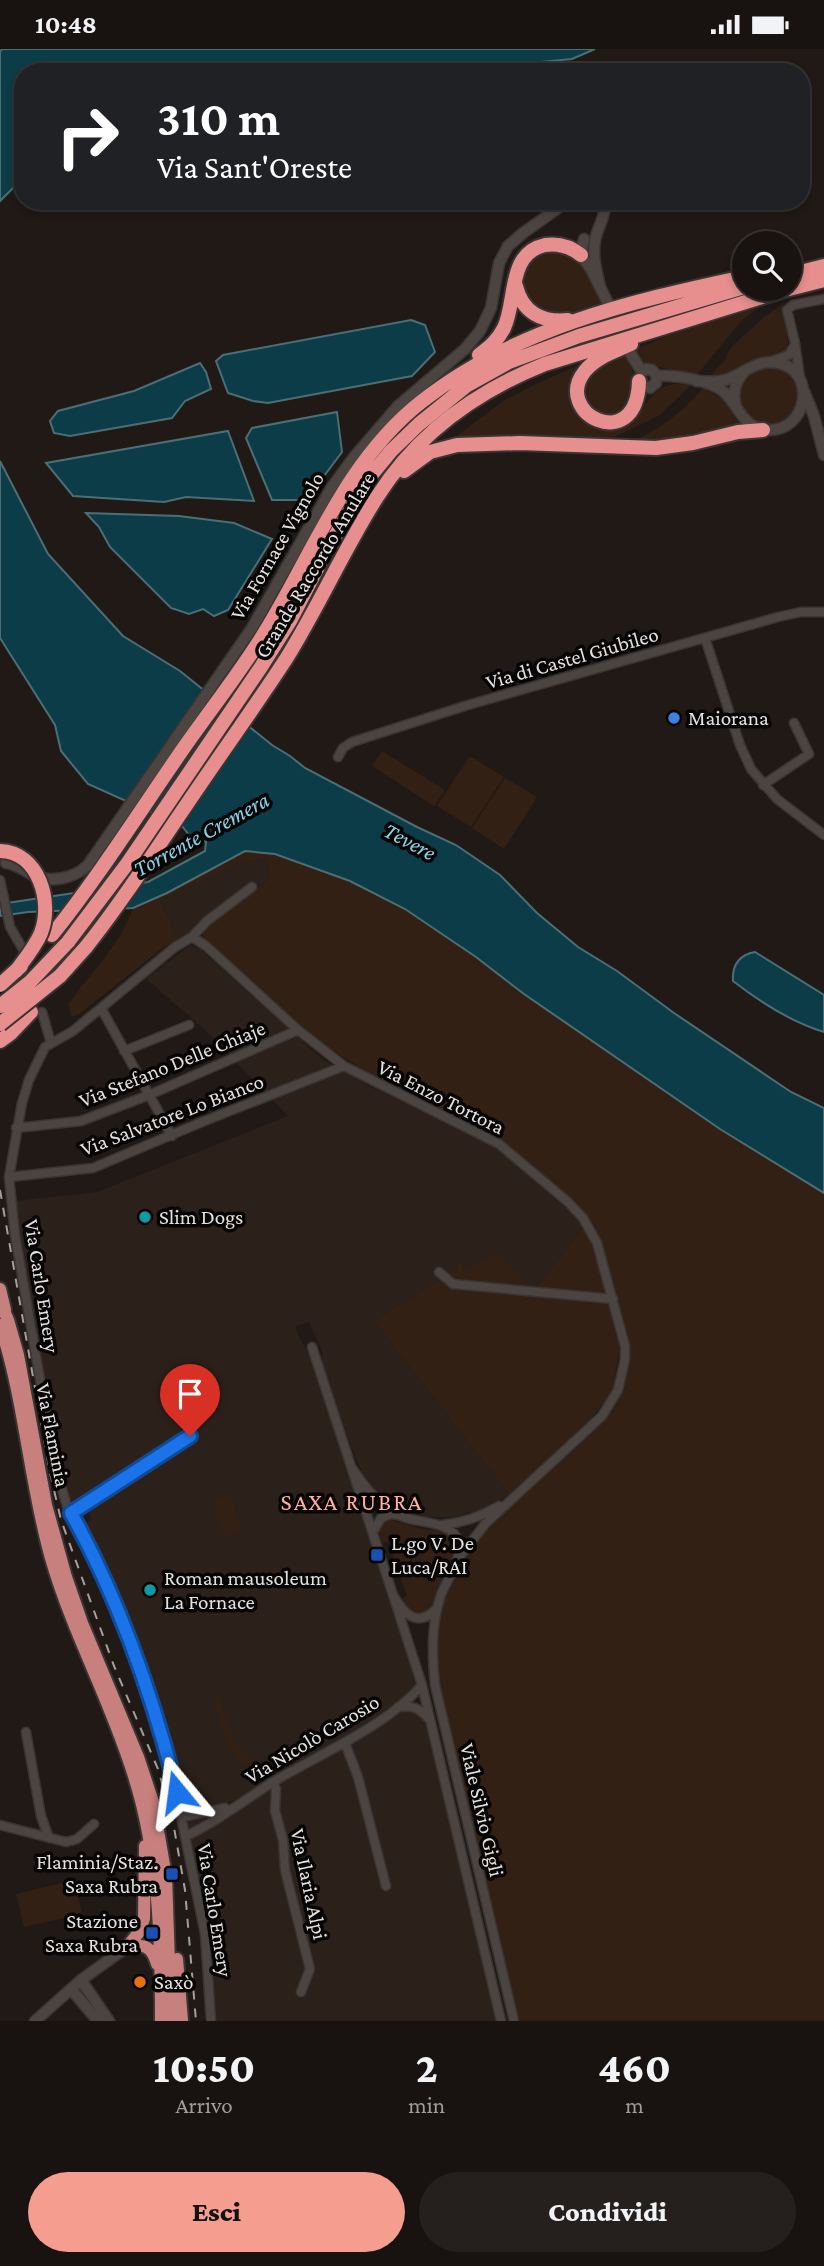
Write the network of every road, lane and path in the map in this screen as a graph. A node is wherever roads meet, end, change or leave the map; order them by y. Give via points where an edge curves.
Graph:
1 (555, 210) edge
2 (604, 210) edge
3 (601, 223) junction
4 (584, 239) junction
5 (557, 245) junction
6 (581, 255) junction
7 (824, 265) edge
8 (802, 267) edge
9 (802, 271) edge
10 (732, 280) edge
11 (824, 280) edge
12 (515, 282) junction
13 (802, 286) edge
14 (600, 287) junction
15 (732, 291) edge
16 (824, 299) edge
17 (747, 301) edge
18 (609, 306) dead end
19 (590, 316) junction
20 (678, 321) junction
21 (794, 339) junction
22 (629, 351) dead end
23 (767, 363) junction
24 (744, 371) junction
25 (641, 376) junction
26 (657, 376) junction
27 (696, 381) junction
28 (802, 385) junction
29 (421, 402) junction
30 (737, 409) junction
31 (790, 423) junction
32 (763, 430) junction
33 (819, 438) junction
34 (824, 455) edge
35 (377, 496) junction
36 (824, 612) edge
37 (257, 632) junction
38 (705, 638) junction
39 (794, 723) dead end
40 (338, 757) dead end
41 (763, 785) junction
42 (824, 835) edge
43 (1, 858) edge
44 (1, 885) edge
45 (252, 887) dead end
46 (191, 937) junction
47 (86, 947) junction
48 (24, 951) dead end
49 (16, 971) junction
50 (0, 985) edge
51 (0, 1006) edge
52 (101, 1008) junction
53 (36, 1012) junction
54 (0, 1024) edge
55 (189, 1025) dead end
56 (298, 1030) junction
57 (0, 1034) edge
58 (0, 1041) edge
59 (51, 1042) junction
60 (124, 1051) junction
61 (344, 1066) junction
62 (149, 1094) junction
63 (16, 1128) junction
64 (172, 1136) junction
65 (9, 1177) junction
66 (439, 1272) dead end
67 (0, 1289) edge
68 (613, 1299) junction
69 (2, 1314) edge
70 (312, 1346) dead end
71 (190, 1436) dead end
72 (352, 1468) junction
73 (509, 1500) junction
74 (71, 1513) junction
75 (398, 1515) junction
76 (439, 1525) junction
77 (373, 1532) junction
78 (457, 1560) junction
79 (393, 1595) junction
80 (438, 1606) junction
81 (422, 1685) junction
82 (398, 1707) junction
83 (430, 1720) junction
84 (26, 1733) dead end
85 (345, 1743) junction
86 (274, 1782) junction
87 (140, 1796) junction
88 (244, 1800) junction
89 (182, 1817) junction
90 (0, 1825) edge
91 (94, 1825) dead end
92 (186, 1836) junction
93 (49, 1838) junction
94 (386, 1886) dead end
95 (167, 1898) junction
96 (127, 1947) junction
97 (490, 1971) junction
98 (160, 1974) junction
99 (81, 1980) junction
100 (71, 1989) junction
101 (301, 1991) dead end
102 (35, 2021) edge
103 (97, 2021) edge
104 (109, 2021) edge
105 (161, 2021) edge
106 (171, 2021) edge
107 (182, 2021) edge
108 (211, 2021) edge
109 (501, 2021) edge
110 (507, 2021) edge
111 (514, 2021) edge

1 - 37 street, Via Fornace Vignolo via 506,249 480,331 364,443 328,495
2 - 3 street
3 - 4 street
3 - 14 street via 594,257
4 - 5 street
4 - 6 street
5 - 6 highway
5 - 12 highway via 529,253 519,265
6 - 14 street
7 - 8 highway
7 - 9 highway
10 - 19 highway, Grande Raccordo Anulare
11 - 13 highway, Grande Raccordo Anulare
12 - 19 highway via 521,301 536,316 552,321
12 - 29 highway via 508,318 495,342
14 - 18 street
15 - 51 highway, Grande Raccordo Anulare, bridge via 524,356 454,395 400,442 368,479 275,645 134,853 62,950
16 - 21 street via 787,310
17 - 20 highway, Grande Raccordo Anulare
19 - 29 highway, Grande Raccordo Anulare via 502,350
20 - 25 highway via 584,372 579,382 580,405 598,421 618,421 633,409
20 - 35 highway, Grande Raccordo Anulare via 545,364 487,391 424,439
21 - 23 street via 789,355
21 - 28 street
22 - 25 street
23 - 24 street
23 - 28 street via 788,367
24 - 27 street via 722,381
24 - 30 street via 735,390
25 - 26 street via 646,369
25 - 26 street via 642,386 650,388
26 - 27 street
27 - 30 street via 720,389
28 - 31 street via 802,407
28 - 33 street
29 - 37 highway, Grande Raccordo Anulare via 357,472
30 - 32 street via 748,423
31 - 32 street
31 - 33 street via 810,425
32 - 35 highway via 656,448 457,445 416,461
33 - 34 street
35 - 47 highway, Grande Raccordo Anulare via 285,660
36 - 38 street, Via di Castel Giubileo via 790,614
37 - 43 street, Via Fornace Vignolo via 83,870 63,878 36,876
37 - 49 highway, Grande Raccordo Anulare, bridge via 70,912
38 - 40 street, Via di Castel Giubileo via 352,742
38 - 41 street via 741,748
39 - 41 street via 809,754
41 - 42 street
43 - 49 highway, bridge via 14,853 31,866 46,902 40,936
44 - 48 street via 9,923
45 - 46 street
46 - 52 street
46 - 56 street, Via Enzo Tortora
47 - 53 highway, bridge
47 - 54 highway, Grande Raccordo Anulare, bridge via 60,976
49 - 50 highway, Grande Raccordo Anulare, bridge
52 - 59 street
52 - 60 street
53 - 57 highway
53 - 58 highway
53 - 59 street
55 - 60 street
56 - 61 street, Via Enzo Tortora
56 - 62 street, Via Stefano Delle Chiaje
59 - 63 street, Via Carlo Emery via 29,1080
60 - 62 street
61 - 64 street, Via Salvatore Lo Bianco
61 - 68 street, Via Enzo Tortora via 499,1144 568,1202 597,1243
62 - 63 street, Via Stefano Delle Chiaje via 81,1121
62 - 64 street
63 - 65 street, Via Carlo Emery
64 - 65 street, Via Salvatore Lo Bianco via 93,1168
65 - 74 street, Via Carlo Emery via 55,1465
66 - 68 street via 453,1285
67 - 69 highway
68 - 73 street, Via Enzo Tortora via 625,1359 611,1404
69 - 87 highway, Via Flaminia via 35,1495 53,1565
69 - 95 highway, Via Flaminia via 18,1355 58,1551 82,1623 146,1776
70 - 72 street, Viale Silvio Gigli
71 - 74 street
72 - 75 street via 380,1503
72 - 77 street, Viale Silvio Gigli
73 - 76 street, Via Enzo Tortora via 483,1515
73 - 78 street, Via Enzo Tortora
74 - 89 street, Via Carlo Emery via 135,1656
75 - 76 street
75 - 77 street via 381,1518
76 - 78 street via 457,1536
77 - 79 street, Viale Silvio Gigli
78 - 80 street, Viale Silvio Gigli
79 - 80 street via 411,1617 433,1613
79 - 81 street, Viale Silvio Gigli
80 - 111 street, Viale Silvio Gigli via 433,1633 435,1685
81 - 82 street, Via Nicolò Carosio
81 - 83 street, Viale Silvio Gigli
82 - 83 street, Via Nicolò Carosio via 420,1709
82 - 85 street, Via Nicolò Carosio
83 - 97 street, Viale Silvio Gigli
84 - 93 street
85 - 86 street, Via Nicolò Carosio
85 - 94 street
86 - 88 street, Via Nicolò Carosio
86 - 101 street, Via Ilaria Alpi via 285,1870 310,1969
87 - 96 highway via 144,1913 140,1931
87 - 98 highway, Via Flaminia via 153,1862
88 - 89 street, Via Nicolò Carosio via 214,1812
88 - 92 street, Via Nicolò Carosio
89 - 92 street, Via Carlo Emery
90 - 93 street
91 - 93 street via 71,1842
92 - 108 street, Via Carlo Emery via 205,1934
95 - 106 highway, Via Flaminia
95 - 107 highway
96 - 98 highway via 148,1947
96 - 99 street
97 - 109 street
97 - 110 street
98 - 105 highway, Via Flaminia
99 - 100 street
99 - 104 street
100 - 102 street
100 - 103 street

